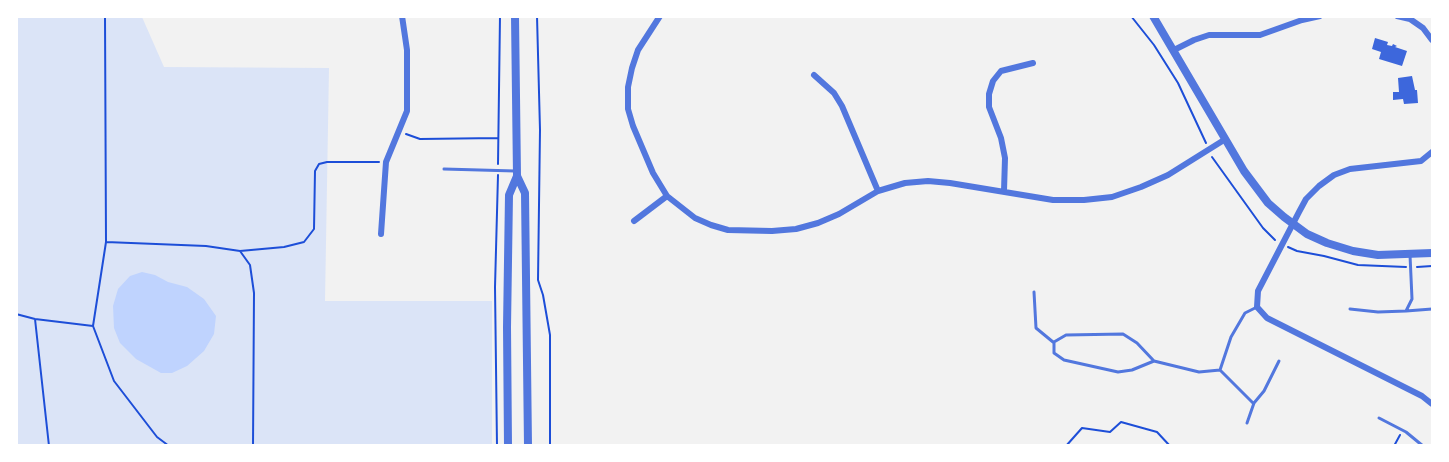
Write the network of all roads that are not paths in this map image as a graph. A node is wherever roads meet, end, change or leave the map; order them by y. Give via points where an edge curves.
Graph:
1 (402, 16) edge
2 (515, 16) edge
3 (660, 16) edge
4 (1153, 16) edge
5 (1320, 16) edge
6 (1397, 16) edge
7 (1432, 40) edge
8 (1174, 50) junction
9 (1034, 63) dead end
10 (814, 75) dead end
11 (1224, 140) junction
12 (1432, 152) edge
13 (444, 169) dead end
14 (517, 174) junction
15 (878, 191) junction
16 (1004, 191) junction
17 (667, 196) junction
18 (634, 220) dead end
19 (1293, 224) junction
20 (381, 234) dead end
21 (1432, 253) edge
22 (1410, 255) junction
23 (1034, 292) dead end
24 (1257, 308) junction
25 (1350, 309) dead end
26 (1432, 309) edge
27 (1406, 311) junction
28 (1054, 342) junction
29 (1154, 361) junction
30 (1279, 362) dead end
31 (1220, 370) junction
32 (1254, 403) junction
33 (1432, 404) edge
34 (1379, 418) dead end
35 (1247, 423) dead end
36 (508, 446) edge
37 (528, 446) edge
38 (1423, 446) edge

1 - 20 street via 407,51 407,111 386,162
2 - 14 street
3 - 17 street via 638,50 628,87 628,109 653,173
4 - 8 street
5 - 8 street via 1260,34 1209,35
6 - 7 street via 1410,19
8 - 11 street
9 - 16 street via 1001,70 989,94 989,107 1005,158
10 - 15 street via 842,106
11 - 16 street via 1168,175 1112,196 1053,200
11 - 19 street via 1268,203
12 - 19 street via 1421,161 1368,165 1334,175 1306,199
13 - 14 lane
14 - 36 street via 509,195
14 - 37 street via 525,193
15 - 16 street via 928,181
15 - 17 street via 818,223 772,231 728,230 711,225
17 - 18 street
19 - 22 street via 1307,234 1353,251
19 - 24 street via 1258,291
21 - 22 street
22 - 27 lane via 1412,299
23 - 28 lane via 1036,328
24 - 31 lane via 1245,313 1231,337
24 - 33 street via 1267,318
25 - 27 lane
26 - 27 lane
28 - 29 lane via 1066,335 1123,334
28 - 29 lane via 1054,353 1065,360 1118,372
29 - 31 lane via 1199,372
30 - 32 lane
31 - 32 lane
32 - 35 lane
34 - 38 lane

